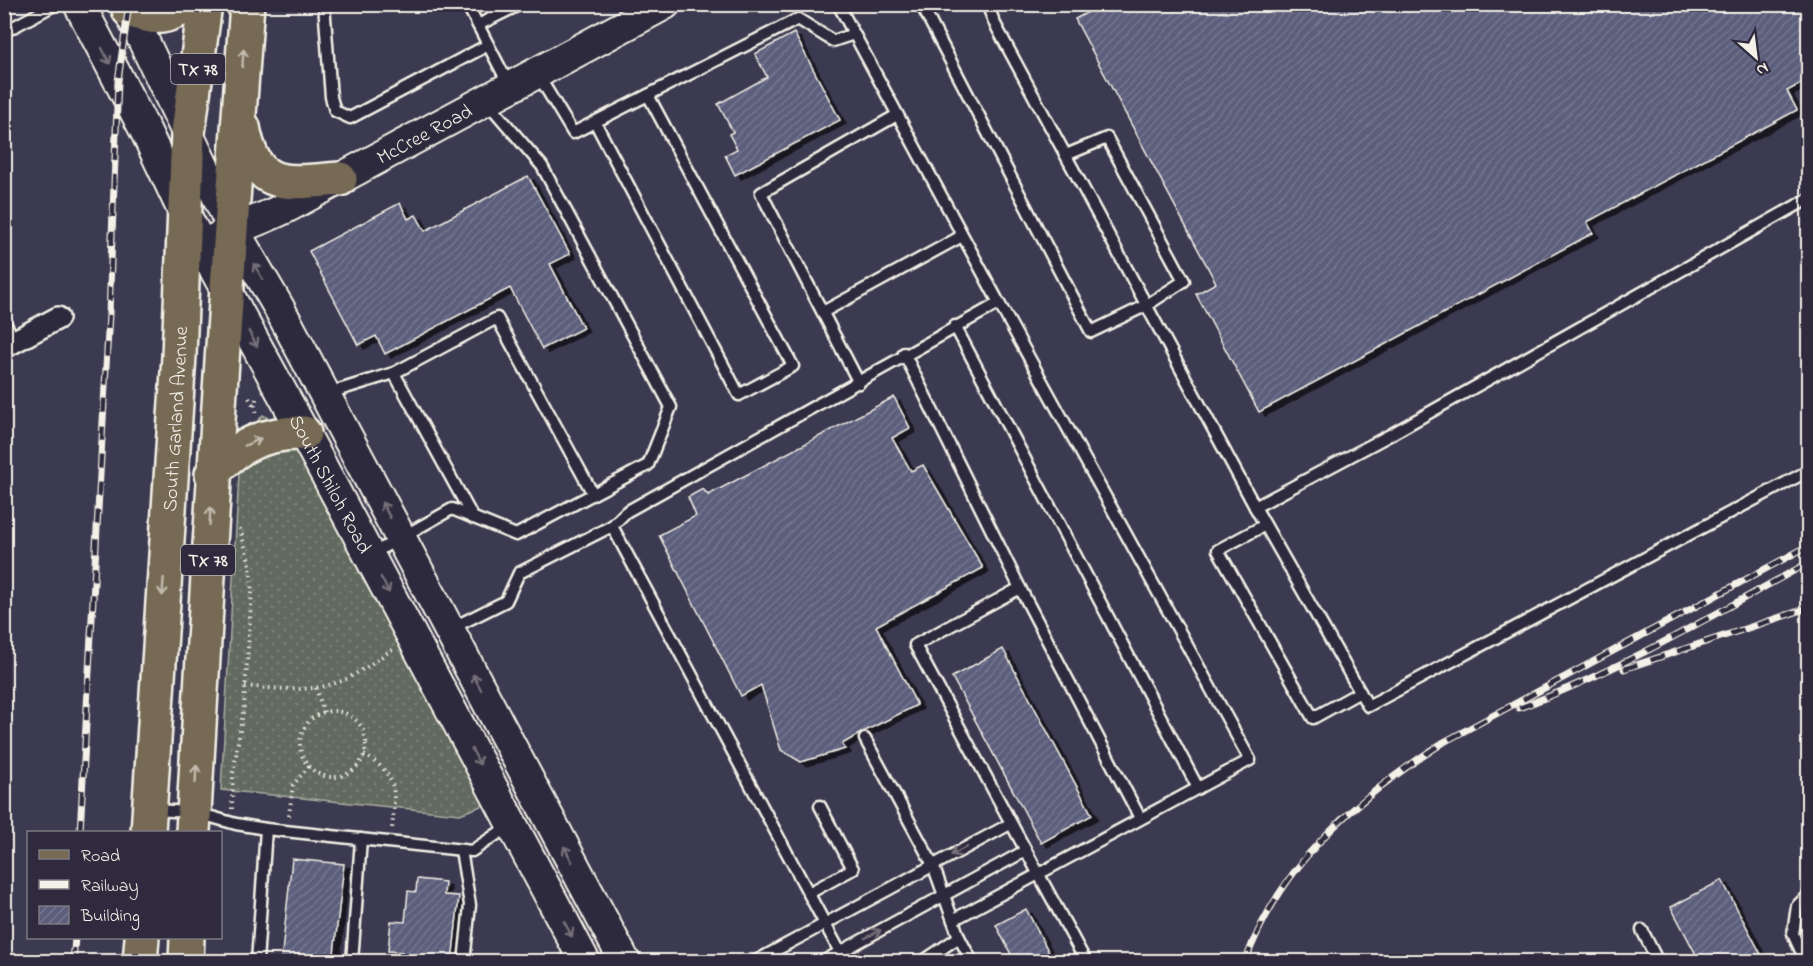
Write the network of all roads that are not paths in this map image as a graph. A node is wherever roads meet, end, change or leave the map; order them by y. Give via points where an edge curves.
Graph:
1 (56, 4) edge
2 (79, 4) edge
3 (184, 4) edge
4 (205, 4) edge
5 (247, 4) edge
6 (324, 4) edge
7 (467, 4) edge
8 (521, 4) edge
9 (838, 4) edge
10 (921, 4) edge
11 (987, 4) edge
12 (659, 6) edge
13 (128, 7) edge
14 (478, 25) junction
15 (4, 32) edge
16 (854, 33) junction
17 (488, 45) junction
18 (537, 73) junction
19 (498, 94) junction
20 (648, 95) junction
21 (239, 111) junction
22 (897, 115) junction
23 (596, 122) junction
24 (188, 133) junction
25 (1066, 155) junction
26 (340, 179) junction
27 (1809, 199) edge
28 (184, 213) junction
29 (233, 229) junction
30 (962, 236) junction
31 (192, 251) junction
32 (225, 287) junction
33 (999, 303) junction
34 (1147, 305) junction
35 (823, 312) junction
36 (58, 318) dead end
37 (4, 321) edge
38 (955, 326) junction
39 (10, 344) edge
40 (904, 353) junction
41 (394, 373) junction
42 (859, 383) junction
43 (324, 394) junction
44 (304, 433) junction
45 (1809, 471) edge
46 (212, 474) junction
47 (593, 494) junction
48 (1255, 507) junction
49 (473, 518) junction
50 (1265, 525) junction
51 (612, 526) junction
52 (400, 537) junction
53 (369, 555) junction
54 (1020, 588) junction
55 (449, 629) junction
56 (1360, 692) junction
57 (865, 739) dead end
58 (1198, 788) junction
59 (820, 806) dead end
60 (1140, 818) junction
61 (149, 821) edge
62 (193, 822) edge
63 (512, 824) junction
64 (1010, 824) junction
65 (266, 829) junction
66 (361, 839) junction
67 (461, 850) junction
68 (1025, 851) junction
69 (933, 865) junction
70 (1038, 875) junction
71 (808, 893) junction
72 (945, 894) junction
73 (1809, 895) edge
74 (953, 920) junction
75 (825, 923) junction
76 (1642, 930) dead end
77 (959, 937) junction
78 (142, 939) edge
79 (187, 939) edge
80 (840, 952) junction
81 (141, 962) edge
82 (186, 962) edge
83 (257, 962) edge
84 (352, 962) edge
85 (464, 962) edge
86 (585, 962) edge
87 (626, 962) edge
88 (754, 962) edge
89 (822, 962) edge
90 (922, 962) edge
91 (972, 962) edge
92 (1086, 962) edge
93 (1658, 962) edge
94 (1806, 962) edge

1 - 15 lane
2 -> 28 main road
3 - 13 main road via 169,15 154,18
4 - 24 main road, South Garland Avenue / TX 78
21 -> 5 main road, TX 78
6 - 17 lane via 331,97 335,111 350,118
7 - 14 lane
8 - 14 lane
9 - 16 lane
10 - 34 lane via 1091,332
11 - 25 lane
12 - 18 main road, McCree Road
13 - 24 main road, South Shiloh Road
14 - 17 lane
16 - 20 lane via 833,41 798,19
16 - 22 lane
17 - 19 lane
18 - 19 main road, McCree Road
18 - 23 lane via 573,133
19 - 26 main road, McCree Road
19 - 47 lane via 543,166 671,407 648,465
20 - 23 lane
20 - 23 lane via 793,366 739,396
21 - 26 main road via 248,151 267,176 301,182
21 - 29 main road, TX 78
22 - 30 lane
22 - 35 lane via 761,193
24 - 28 main road, South Garland Avenue / TX 78
24 - 29 main road, South Shiloh Road
25 - 34 lane
25 - 34 lane via 1107,138 1184,281
26 - 29 main road, McCree Road via 261,220
27 - 48 lane
28 - 31 main road, South Garland Avenue / TX 78
29 - 31 main road, McCree Road
29 - 32 main road, TX 78
43 -> 29 main road, South Shiloh Road
30 - 33 lane
30 - 35 lane
31 - 32 main road, South Shiloh Road
31 -> 61 main road, South Garland Avenue / TX 78
32 -> 44 main road, South Shiloh Road
32 - 46 main road, TX 78
33 - 38 lane
33 - 58 lane via 1250,760
34 - 48 lane
35 - 42 lane
36 - 39 street
37 - 39 lane
38 - 40 lane
38 - 58 lane
40 - 42 lane
40 - 54 lane
41 - 43 lane
41 - 47 lane via 497,318
41 - 49 lane
42 - 51 lane via 626,512
52 -> 43 main road, South Shiloh Road
46 -> 44 main road via 233,453 259,439
44 - 53 main road, South Shiloh Road
45 - 56 lane via 1368,706
62 -> 46 main road, TX 78
47 - 49 lane via 516,535
48 - 50 lane
49 - 52 lane via 452,509
50 - 56 lane
50 - 56 lane via 1218,550 1313,718
51 - 55 lane via 519,573 506,601
51 - 71 lane
52 - 53 lane
52 - 55 main road, South Shiloh Road
53 -> 63 main road, South Shiloh Road
54 - 60 lane
54 - 64 lane via 915,645
87 -> 55 main road, South Shiloh Road
57 - 69 lane
58 - 60 lane
59 - 71 lane via 853,870
60 - 70 lane
61 - 62 lane
62 - 65 lane
63 - 67 lane via 472,850
63 -> 86 main road, South Shiloh Road
64 - 68 lane
64 -> 69 lane
65 - 66 lane
65 - 83 lane
66 - 67 lane
66 - 84 lane
67 - 85 lane via 470,905
68 - 70 lane
68 - 72 lane
69 - 72 lane
69 - 75 lane
70 - 74 lane
70 - 92 lane
71 - 75 lane
72 - 74 lane
80 -> 72 lane
73 - 94 lane via 1797,906 1793,934
74 - 77 lane
75 - 80 lane
75 - 88 lane
76 - 93 lane
77 - 90 lane
77 - 91 lane
78 - 81 main road
79 - 82 main road
80 - 89 lane

